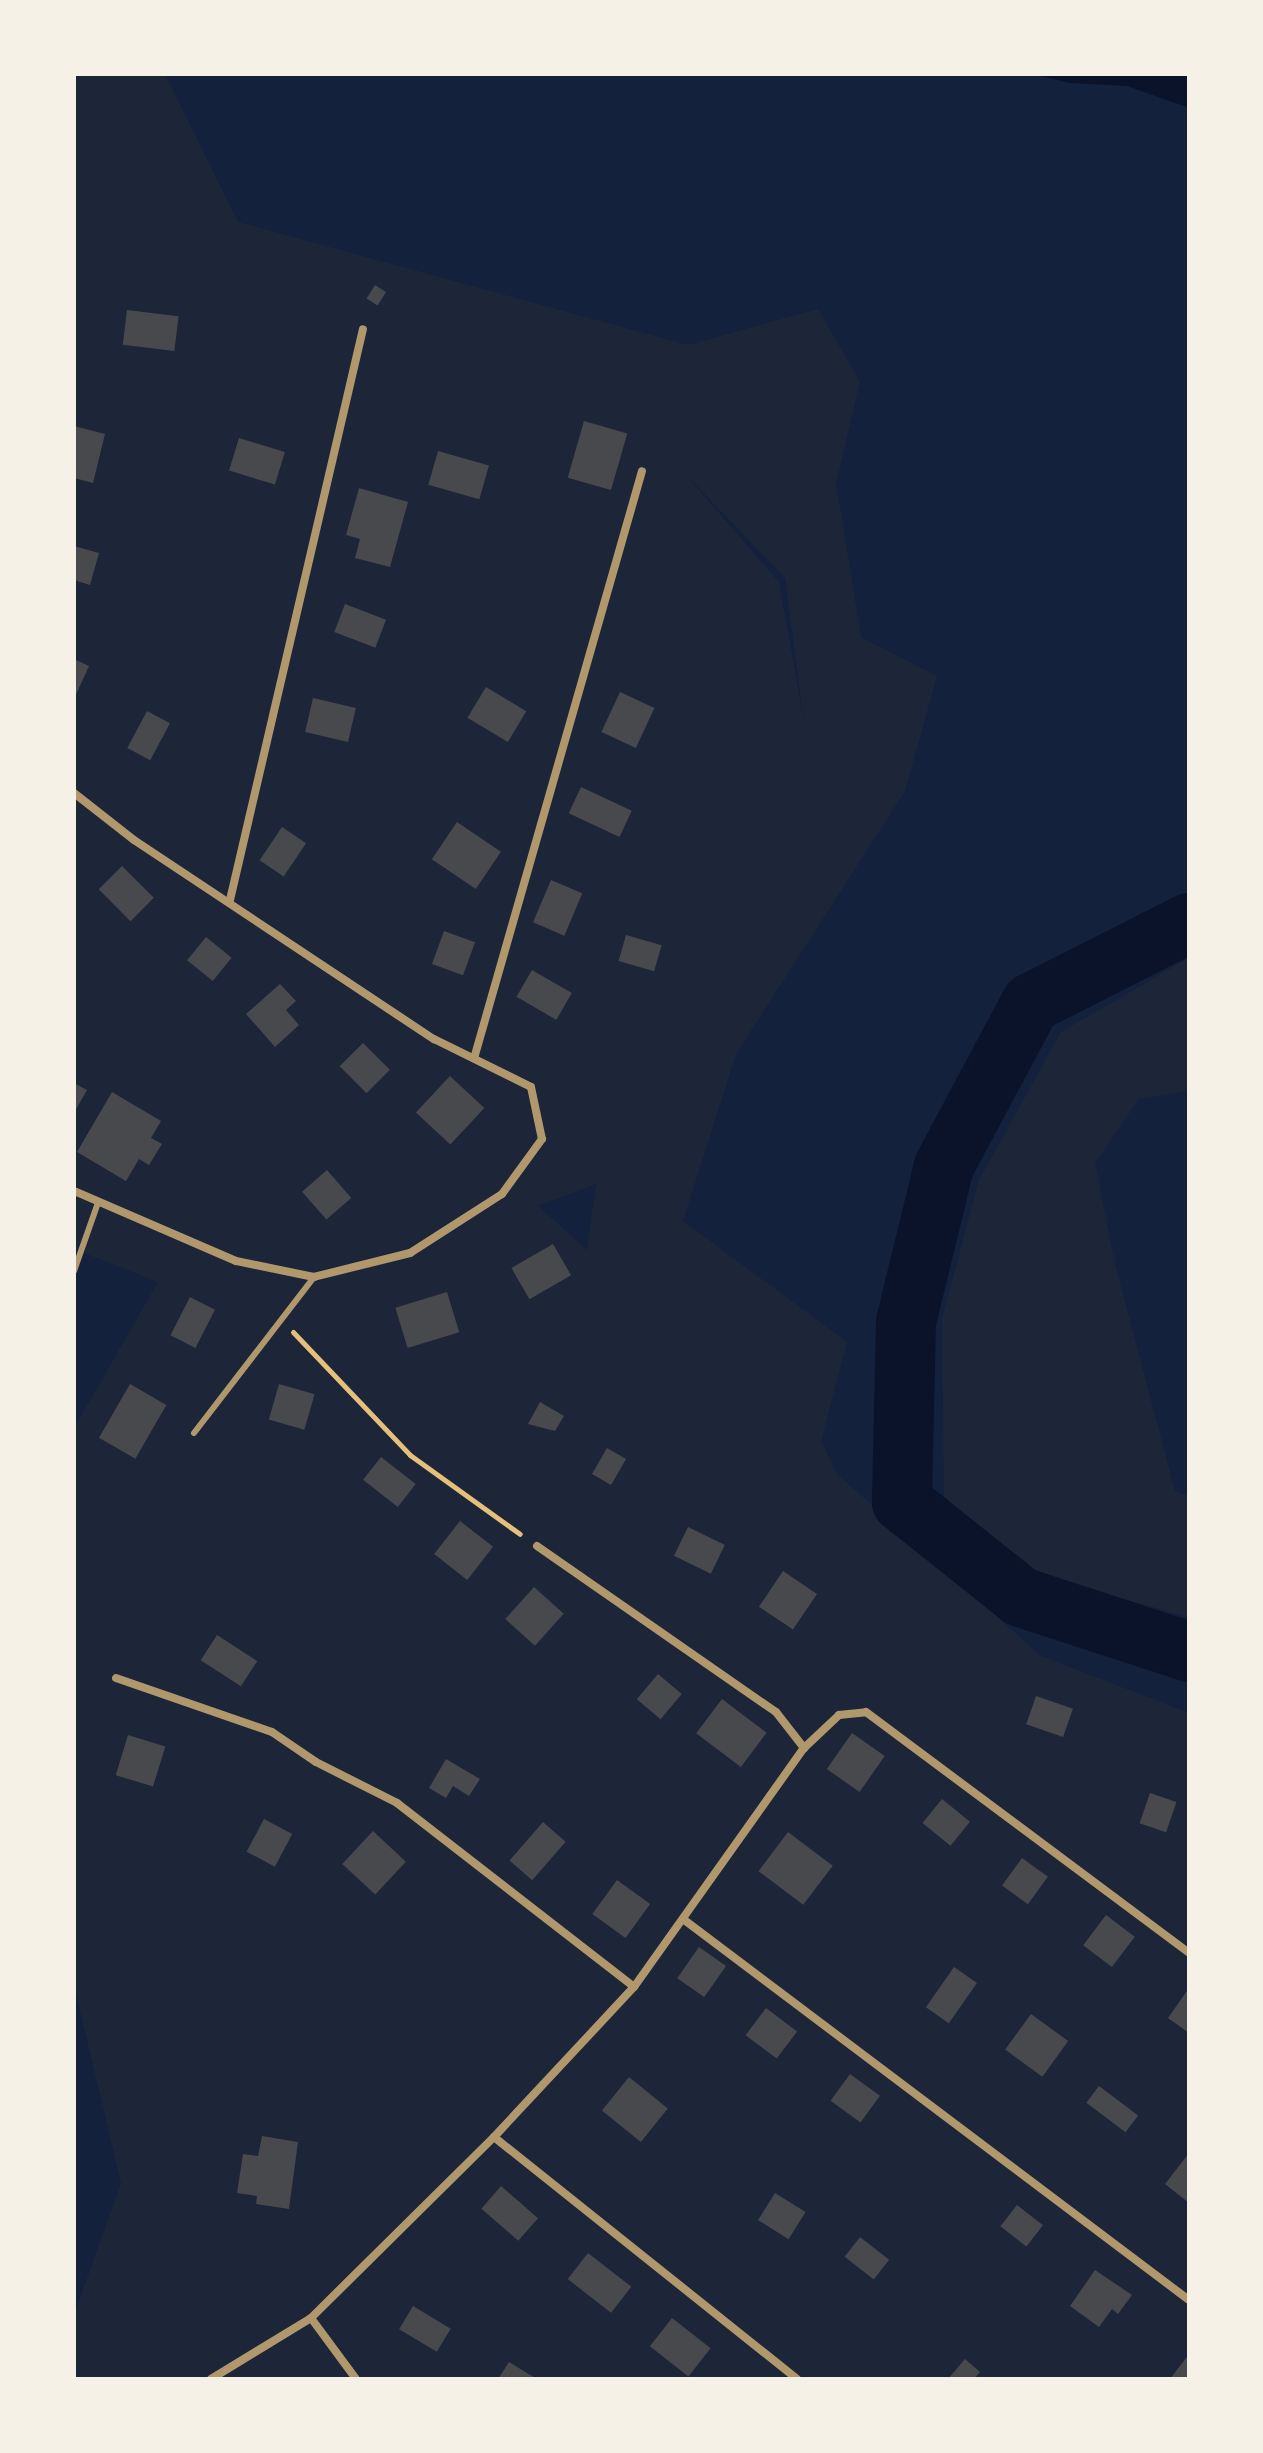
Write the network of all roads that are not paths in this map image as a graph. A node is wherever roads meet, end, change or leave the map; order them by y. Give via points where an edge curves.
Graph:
1 (363, 329) dead end
2 (642, 471) dead end
3 (74, 793) edge
4 (230, 900) junction
5 (475, 1055) junction
6 (74, 1191) edge
7 (98, 1203) junction
8 (74, 1271) edge
9 (314, 1277) junction
10 (194, 1433) dead end
11 (537, 1546) road end
12 (116, 1678) dead end
13 (804, 1748) junction
14 (683, 1919) junction
15 (1189, 1953) edge
16 (634, 1987) junction
17 (494, 2137) junction
18 (1189, 2300) edge
19 (311, 2318) junction
20 (211, 2379) edge
21 (356, 2379) edge
22 (797, 2379) edge

1 - 4 street
2 - 5 street
3 - 4 street via 134,840
4 - 5 street via 434,1039
5 - 9 street via 531,1087 542,1139 502,1194 410,1253
6 - 7 street
7 - 8 lane
7 - 9 street via 236,1261
9 - 10 lane
11 - 13 street via 776,1712
12 - 16 street via 272,1732 316,1762 397,1803
13 - 14 street
13 - 15 street via 839,1715 866,1712
14 - 16 street
14 - 18 street
16 - 17 street
17 - 19 street
17 - 22 street
19 - 20 street
19 - 21 street

